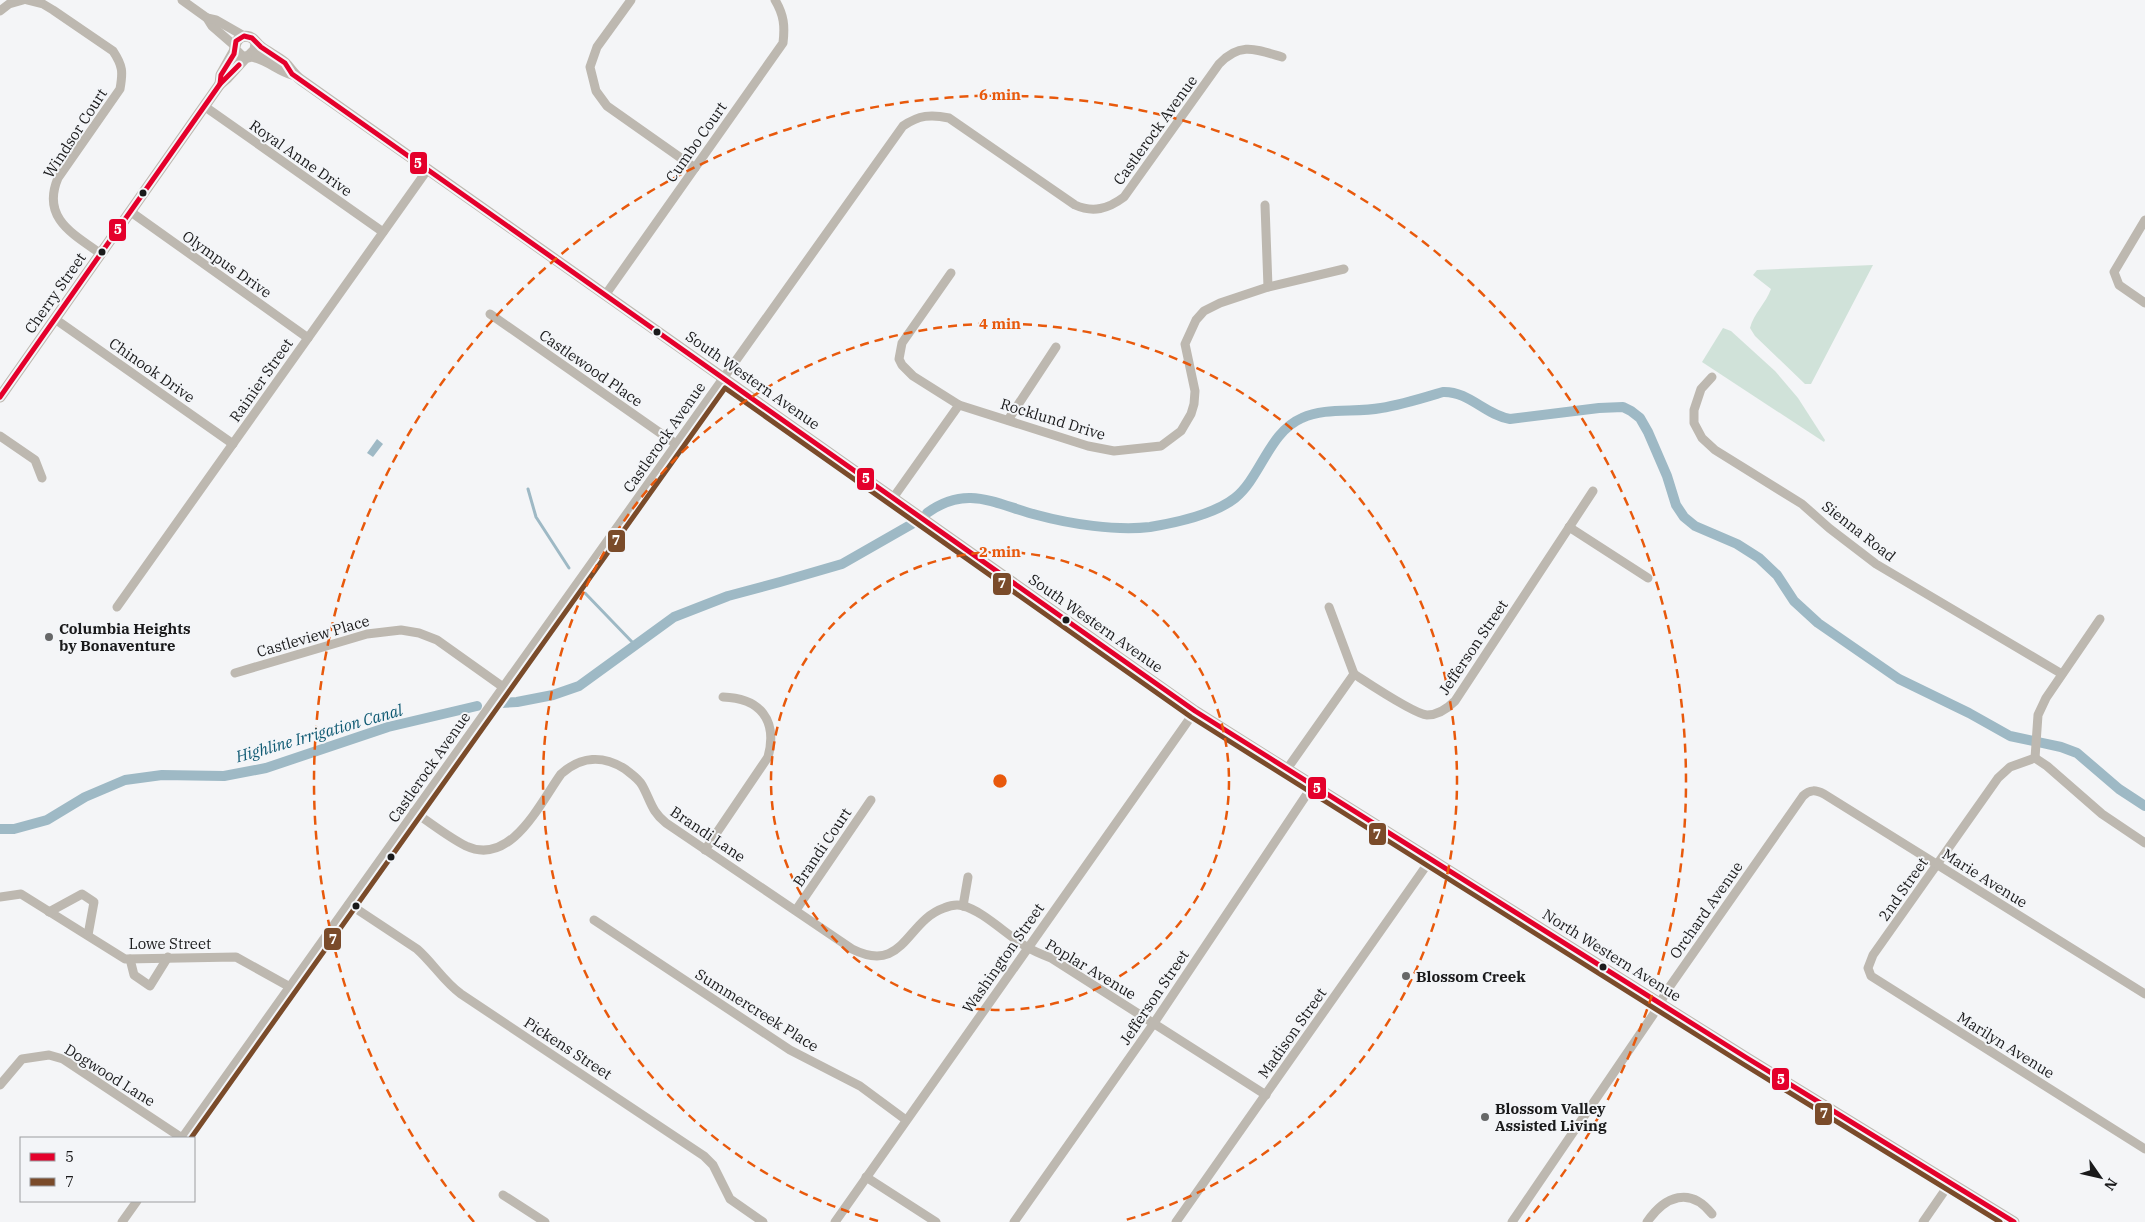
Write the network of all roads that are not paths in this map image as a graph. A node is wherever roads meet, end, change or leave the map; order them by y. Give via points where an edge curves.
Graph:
1 (25, 0) edge
2 (182, 0) edge
3 (631, 0) edge
4 (775, 0) edge
5 (0, 11) edge
6 (207, 18) junction
7 (244, 36) junction
8 (256, 43) junction
9 (235, 48) junction
10 (248, 57) junction
11 (1282, 57) dead end
12 (292, 74) junction
13 (220, 84) junction
14 (204, 106) junction
15 (695, 168) junction
16 (428, 169) junction
17 (1266, 205) dead end
18 (131, 212) junction
19 (2145, 220) edge
20 (383, 232) junction
21 (101, 254) junction
22 (1344, 269) dead end
23 (951, 273) dead end
24 (1268, 287) junction
25 (606, 294) junction
26 (2145, 303) edge
27 (490, 314) dead end
28 (55, 319) junction
29 (308, 338) junction
30 (1056, 348) dead end
31 (723, 378) junction
32 (1712, 378) dead end
33 (0, 397) edge
34 (959, 405) junction
35 (1008, 420) junction
36 (0, 436) edge
37 (233, 444) junction
38 (676, 444) junction
39 (42, 478) dead end
40 (1593, 491) dead end
41 (893, 498) junction
42 (1569, 527) junction
43 (1648, 578) dead end
44 (117, 607) dead end
45 (1330, 607) dead end
46 (2100, 619) dead end
47 (235, 673) dead end
48 (1354, 674) junction
49 (2062, 674) junction
50 (503, 687) junction
51 (723, 697) dead end
52 (1195, 711) junction
53 (2035, 758) junction
54 (1287, 769) junction
55 (1313, 785) junction
56 (1809, 791) joint
57 (871, 800) dead end
58 (414, 812) junction
59 (2145, 843) edge
60 (705, 850) junction
61 (1431, 859) junction
62 (1938, 864) junction
63 (968, 877) dead end
64 (0, 897) edge
65 (349, 904) junction
66 (963, 906) junction
67 (796, 910) junction
68 (49, 912) junction
69 (594, 920) dead end
70 (88, 935) junction
71 (1027, 948) junction
72 (1872, 956) joint
73 (168, 957) junction
74 (130, 959) junction
75 (290, 987) junction
76 (2145, 994) edge
77 (1661, 1002) junction
78 (1154, 1023) junction
79 (0, 1085) edge
80 (1266, 1095) junction
81 (906, 1120) junction
82 (180, 1137) edge
83 (183, 1137) edge
84 (2145, 1149) edge
85 (866, 1177) junction
86 (1950, 1183) junction
87 (503, 1195) dead end
88 (136, 1202) edge
89 (1712, 1214) dead end
90 (122, 1222) edge
91 (545, 1222) edge
92 (764, 1222) edge
93 (835, 1222) edge
94 (936, 1222) edge
95 (1014, 1222) edge
96 (1176, 1222) edge
97 (1512, 1222) edge
98 (1647, 1222) edge
99 (1923, 1222) edge
100 (2014, 1222) edge

1 - 5 street, Windsor Court via 8,4
1 - 21 street, Windsor Court via 53,10 113,51 120,61 123,74 120,89 58,178 54,192 55,210 62,224
2 - 6 street
3 - 15 street via 597,47 590,67 596,91 607,106
4 - 15 street, Cumbo Court via 785,26 783,42
6 - 7 street
6 - 9 street
7 - 8 main road
7 - 9 main road via 236,41
8 - 10 main road via 255,50
8 - 12 main road, South Western Avenue via 285,64
9 - 10 main road
9 - 13 main road, Cherry Street via 221,75
10 - 12 main road, South Western Avenue via 260,58 280,71
10 - 13 main road, Cherry Street
11 - 31 street, Castlerock Avenue via 1254,49 1244,49 1226,57 1124,197 1116,204 1097,210 1075,205 949,118 924,115 913,119 903,126
12 - 16 main road, South Western Avenue
13 - 14 main road, Cherry Street
14 - 18 main road, Cherry Street
14 - 20 street, Royal Anne Drive
15 - 25 street, Cumbo Court
16 - 20 street, Rainier Street
16 - 25 main road, South Western Avenue
17 - 24 street
18 - 21 main road, Cherry Street
18 - 29 street, Olympus Drive
19 - 26 street via 2115,268 2114,276 2119,285
20 - 29 street, Rainier Street
21 - 28 main road, Cherry Street
22 - 24 street, Rocklund Drive
23 - 34 street, Rocklund Drive via 902,343 899,359 913,376
24 - 35 street, Rocklund Drive via 1212,306 1196,320 1185,344 1195,391 1194,404 1181,431 1161,446 1114,451
25 - 31 main road, South Western Avenue
27 - 38 street, Castlewood Place
28 - 33 main road, Cherry Street
28 - 37 street, Chinook Drive
29 - 37 street, Rainier Street
30 - 35 street
31 - 38 street, Castlerock Avenue
31 - 41 main road, South Western Avenue
32 - 49 street, Sienna Road via 1701,389 1694,410 1694,423 1702,438 1715,450 1802,504 1876,564
34 - 35 street, Rocklund Drive
34 - 41 street
36 - 39 street via 35,460
37 - 44 street, Rainier Street
38 - 50 street, Castlerock Avenue
40 - 42 street, Jefferson Street
41 - 52 main road, South Western Avenue
42 - 43 street
42 - 48 street, Jefferson Street via 1449,707 1439,713 1421,714
45 - 48 street
46 - 49 street
47 - 50 street, Castleview Place via 367,634 401,630 437,640
48 - 54 street
49 - 53 street via 2038,715
50 - 58 street, Castlerock Avenue
51 - 60 street via 741,698 758,708 768,722 772,745 768,757
52 - 54 main road, North Western Avenue
52 - 71 street, Washington Street
53 - 59 street via 2102,814
53 - 62 street, 2nd Street via 2010,767 1988,790
54 - 55 main road, North Western Avenue
55 - 61 main road, North Western Avenue
55 - 78 street, Jefferson Street
56 - 62 street, Marie Avenue via 1824,794
56 - 77 street, Orchard Avenue
57 - 67 street, Brandi Court
58 - 60 street, Brandi Lane via 467,846 484,850 500,848 518,834 561,774 584,760 599,759 614,763 633,775 658,816
58 - 65 street, Castlerock Avenue
60 - 67 street, Brandi Lane
61 - 77 main road, North Western Avenue
61 - 80 street, Madison Street
62 - 72 street, 2nd Street
62 - 76 street, Marie Avenue
63 - 66 street
64 - 68 street, Lowe Street via 21,894
65 - 75 street, Castlerock Avenue
65 - 92 street, Pickens Street via 417,949 461,994 704,1156 716,1171 730,1199
66 - 67 street, Brandi Lane via 950,906 933,912 897,949 874,956 852,949
66 - 71 street
68 - 70 street, Lowe Street
68 - 70 street via 82,894 94,902
69 - 81 street, Summercreek Place via 790,1050 860,1086
70 - 74 street, Lowe Street
71 - 78 street, Poplar Avenue via 1051,958
71 - 81 street, Washington Street
72 - 84 street, Marilyn Avenue via 1868,968 1871,976
73 - 74 street, Lowe Street
73 - 74 street via 150,986 134,976
73 - 75 street, Lowe Street via 236,957
75 - 83 street, Castlerock Avenue
77 - 86 main road, North Western Avenue
77 - 97 street, Orchard Avenue
78 - 80 street, Poplar Avenue
78 - 95 street, Jefferson Street
79 - 82 street, Dogwood Lane via 22,1059 49,1055 63,1059
80 - 96 street, Madison Street
81 - 85 street, Washington Street
85 - 93 street, Washington Street
85 - 94 street
86 - 99 street
86 - 100 main road, North Western Avenue
87 - 91 street
88 - 90 street
89 - 98 street via 1698,1200 1682,1197 1663,1203

